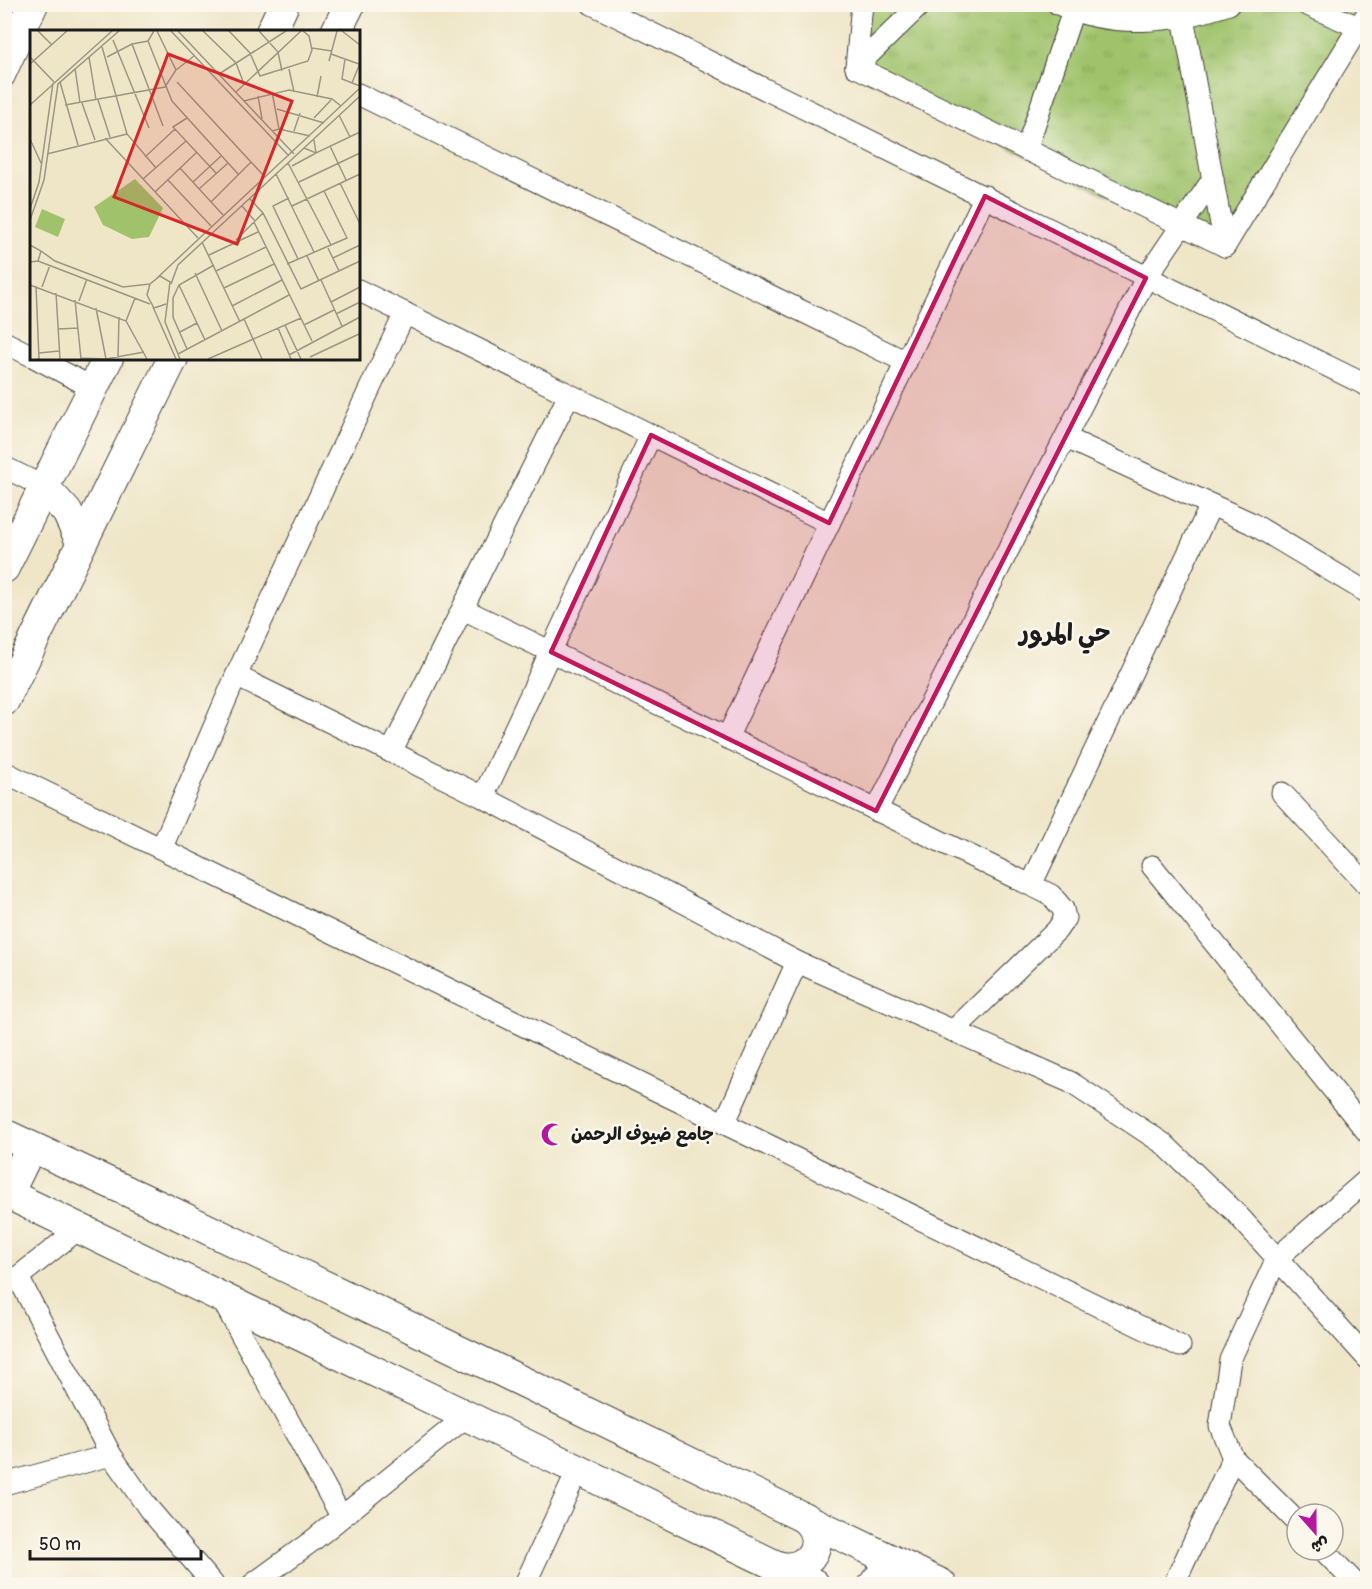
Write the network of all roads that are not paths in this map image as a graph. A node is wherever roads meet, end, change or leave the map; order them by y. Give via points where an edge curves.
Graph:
1 (36, 4) edge
2 (284, 4) edge
3 (350, 4) edge
4 (592, 4) edge
5 (862, 4) edge
6 (921, 4) edge
7 (1229, 4) edge
8 (1305, 4) edge
9 (1066, 8) edge
10 (1183, 17) junction
11 (1362, 19) edge
12 (272, 30) edge
13 (337, 30) edge
14 (4, 34) edge
15 (856, 67) junction
16 (4, 77) edge
17 (360, 95) edge
18 (1026, 150) junction
19 (1213, 179) junction
20 (985, 196) junction
21 (1182, 226) junction
22 (1225, 246) junction
23 (1146, 278) junction
24 (360, 291) edge
25 (405, 313) junction
26 (4, 342) edge
27 (30, 355) edge
28 (40, 360) edge
29 (107, 360) edge
30 (172, 360) edge
31 (906, 362) junction
32 (1368, 386) edge
33 (93, 388) junction
34 (569, 395) junction
35 (651, 435) junction
36 (1065, 438) junction
37 (4, 467) edge
38 (44, 487) junction
39 (1211, 505) junction
40 (829, 523) junction
41 (81, 542) junction
42 (4, 568) edge
43 (1368, 593) edge
44 (463, 609) junction
45 (551, 652) junction
46 (236, 676) junction
47 (4, 701) edge
48 (727, 738) junction
49 (391, 752) junction
50 (4, 772) edge
51 (1282, 793) dead end
52 (483, 796) junction
53 (876, 812) junction
54 (162, 847) junction
55 (1152, 866) dead end
56 (1031, 885) junction
57 (1368, 886) edge
58 (797, 962) junction
59 (953, 1031) junction
60 (725, 1122) junction
61 (1368, 1133) edge
62 (4, 1134) edge
63 (32, 1147) junction
64 (1368, 1179) edge
65 (7, 1193) edge
66 (80, 1228) junction
67 (1277, 1258) junction
68 (11, 1278) edge
69 (220, 1296) junction
70 (1180, 1346) dead end
71 (1368, 1359) edge
72 (467, 1416) junction
73 (111, 1455) junction
74 (1233, 1458) junction
75 (578, 1470) junction
76 (4, 1484) edge
77 (1285, 1510) edge
78 (341, 1516) junction
79 (803, 1517) junction
80 (1335, 1562) edge
81 (777, 1566) junction
82 (909, 1569) junction
83 (530, 1581) edge
84 (806, 1583) edge
85 (213, 1584) edge
86 (254, 1584) edge
87 (874, 1584) edge
88 (941, 1584) edge
89 (1174, 1584) edge
90 (1356, 1584) edge

1 - 14 street
1 - 16 street
2 - 12 main road
3 - 13 main road
4 - 20 street
5 - 15 street
6 - 15 street
7 - 10 street
8 - 11 street
9 - 10 street via 1107,19 1149,21
9 - 18 street
10 - 19 street
11 - 22 street
15 - 18 street
17 - 31 street
18 - 21 street
19 - 21 street
19 - 22 street
20 - 23 street
20 - 31 street
21 - 22 street
21 - 23 street
23 - 32 street
23 - 36 street
24 - 25 street
25 - 34 street
25 - 46 street
26 - 27 street
28 - 33 street
29 - 33 main road
30 - 41 main road
31 - 40 street
33 - 38 main road
34 - 35 street
34 - 44 street
35 - 40 street
35 - 45 street
36 - 39 street
36 - 53 street
37 - 38 street
38 - 41 main road via 67,512
38 - 42 main road
39 - 43 street via 1251,523
39 - 56 street
40 - 48 street
41 - 47 main road
44 - 45 street
44 - 49 street
45 - 48 street
45 - 52 street
46 - 49 street
46 - 54 street
48 - 53 street
49 - 52 street
50 - 54 street
51 - 57 street
52 - 58 street
53 - 56 street
54 - 60 street
55 - 61 street
56 - 59 street via 1051,895 1065,918
58 - 59 street
58 - 60 street
59 - 67 street via 1070,1082 1164,1144
60 - 70 street
62 - 63 main road
63 - 65 main road
63 - 79 main road
64 - 67 street
65 - 66 main road
66 - 68 street
66 - 69 main road
67 - 71 street
67 - 74 street via 1230,1360 1220,1426
68 - 73 street
69 - 72 main road
69 - 78 street
72 - 75 main road
72 - 78 street
73 - 76 street
73 - 85 street via 149,1509
74 - 77 street
74 - 89 street
75 - 81 main road
75 - 83 street
78 - 86 street
79 - 81 main road via 814,1529 813,1554 802,1566
79 - 82 main road
80 - 90 street
81 - 84 main road
82 - 87 main road via 885,1572
82 - 88 main road

